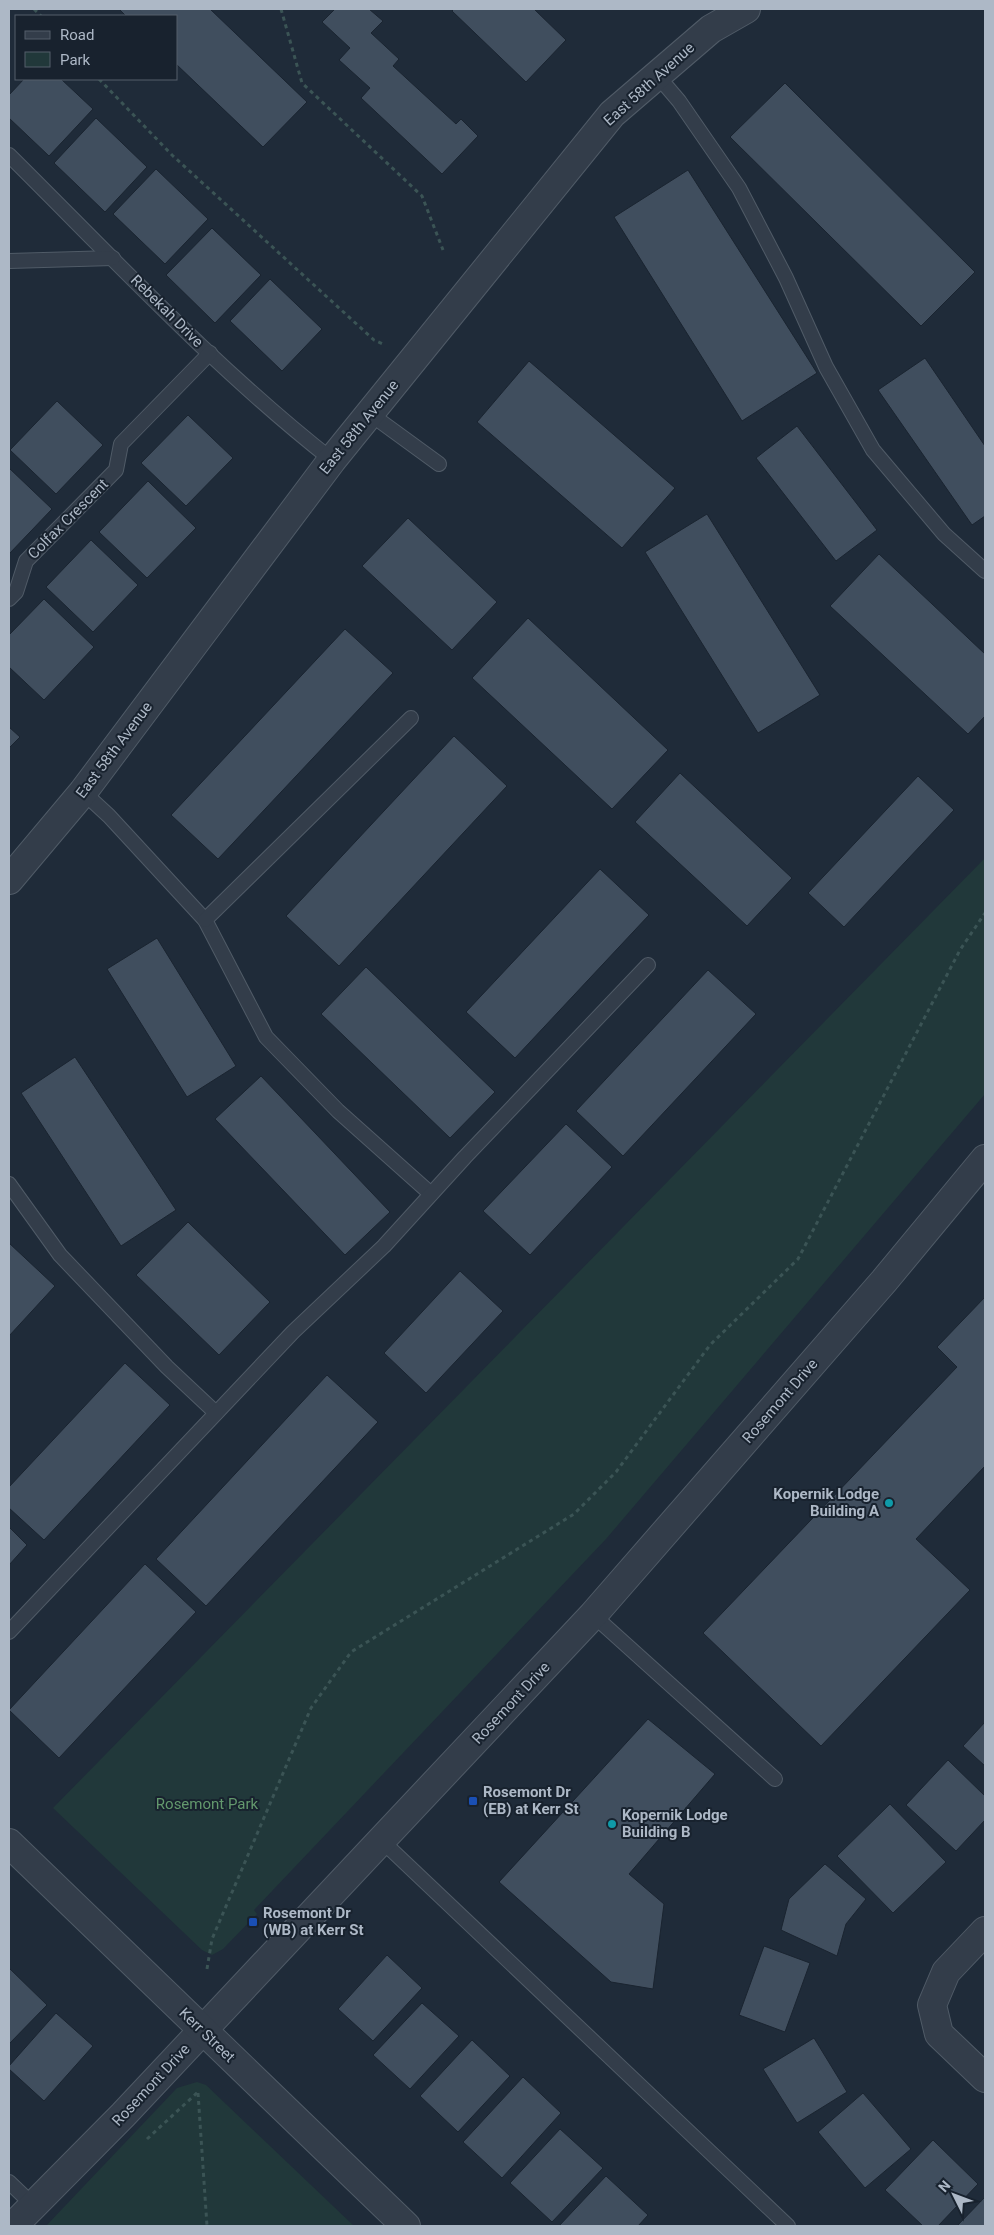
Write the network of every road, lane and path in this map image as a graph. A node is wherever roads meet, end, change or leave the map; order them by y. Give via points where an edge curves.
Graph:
1 (281, 9) edge
2 (746, 9) edge
3 (656, 74) junction
4 (100, 80) edge
5 (9, 155) edge
6 (443, 250) dead end
7 (114, 258) junction
8 (9, 261) edge
9 (386, 345) dead end
10 (210, 354) junction
11 (369, 413) junction
12 (332, 460) junction
13 (439, 464) dead end
14 (985, 571) edge
15 (9, 599) edge
16 (411, 718) dead end
17 (83, 792) junction
18 (9, 880) edge
19 (985, 913) edge
20 (205, 920) junction
21 (648, 965) dead end
22 (985, 1159) edge
23 (9, 1184) edge
24 (431, 1194) junction
25 (216, 1413) junction
26 (593, 1615) junction
27 (9, 1632) edge
28 (775, 1779) dead end
29 (381, 1840) junction
30 (9, 1843) edge
31 (985, 1932) edge
32 (207, 1969) dead end
33 (202, 2031) junction
34 (985, 2078) edge
35 (198, 2092) dead end
36 (9, 2182) edge
37 (34, 2206) junction
38 (13, 2226) edge
39 (207, 2226) edge
40 (406, 2226) edge
41 (788, 2226) edge

1 - 6 path via 302,83 422,196
2 - 3 street, East 58th Avenue via 711,29
3 - 11 street, East 58th Avenue via 612,114
3 - 14 lane via 679,101 739,188 786,278 826,368 873,450 944,534
4 - 9 path via 254,232 374,340
5 - 7 lane, Rebekah Drive
7 - 8 lane
7 - 10 lane, Rebekah Drive
10 - 12 lane, Rebekah Drive
10 - 15 lane, Colfax Crescent via 121,444 116,470 26,561 16,592
11 - 12 street, East 58th Avenue
11 - 13 lane
12 - 17 street, East 58th Avenue
16 - 20 lane
17 - 18 street, East 58th Avenue
17 - 20 lane
19 - 32 path via 960,950 798,1260 710,1345 616,1472 574,1514 351,1652 312,1708 212,1939
20 - 24 lane via 266,1037 338,1111
21 - 24 lane
22 - 26 street, Rosemont Drive via 884,1281
23 - 25 lane via 60,1255 167,1367
24 - 25 lane via 384,1246 293,1332
25 - 27 lane
26 - 28 lane
26 - 29 street, Rosemont Drive
29 - 33 street, Rosemont Drive
29 - 41 lane
30 - 33 street, Kerr Street
31 - 34 street via 946,1972 932,2005 940,2034
33 - 37 street, Rosemont Drive
33 - 40 street, Kerr Street
35 - 39 path
36 - 37 lane
37 - 38 street, Rosemont Drive

